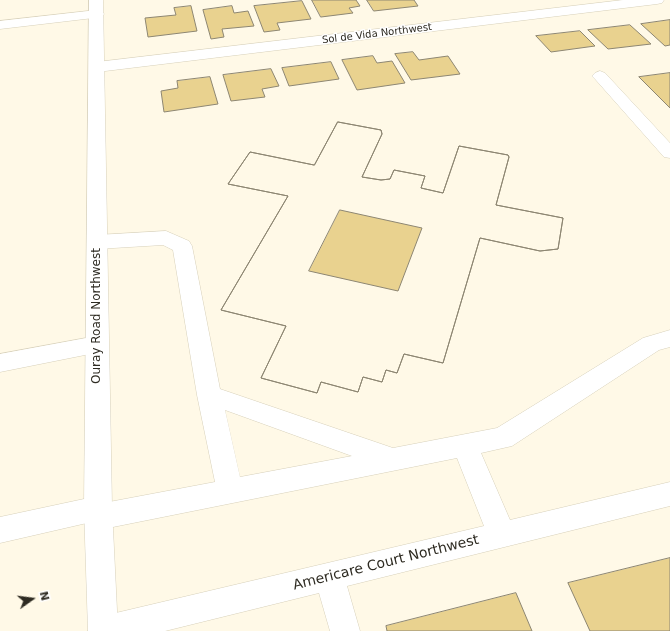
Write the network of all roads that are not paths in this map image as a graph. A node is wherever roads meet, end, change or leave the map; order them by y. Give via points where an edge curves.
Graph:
1 (657, 0) edge
2 (96, 7) edge
3 (0, 25) edge
4 (97, 67) junction
5 (600, 76) dead end
6 (670, 153) edge
7 (97, 242) junction
8 (670, 338) edge
9 (97, 345) junction
10 (0, 363) edge
11 (209, 395) junction
12 (465, 445) junction
13 (394, 460) junction
14 (230, 492) junction
15 (670, 494) edge
16 (98, 513) junction
17 (0, 530) edge
18 (502, 535) junction
19 (329, 576) junction
20 (103, 631) edge
21 (345, 631) edge

1 - 4 street, Sol de Vida Northwest
2 - 3 street
2 - 4 street, Ouray Road Northwest
4 - 7 street, Ouray Road Northwest
5 - 6 street
7 - 9 street, Ouray Road Northwest
7 - 11 street via 166,238 182,246
8 - 12 street via 651,344 503,438
9 - 10 street
9 - 16 street, Ouray Road Northwest
11 - 13 street
11 - 14 street
12 - 13 street
12 - 18 street
13 - 14 street
14 - 16 street
15 - 18 street, Americare Court Northwest
16 - 17 street
16 - 20 street, Ouray Road Northwest
18 - 19 street, Americare Court Northwest
19 - 20 street, Americare Court Northwest
19 - 21 street

